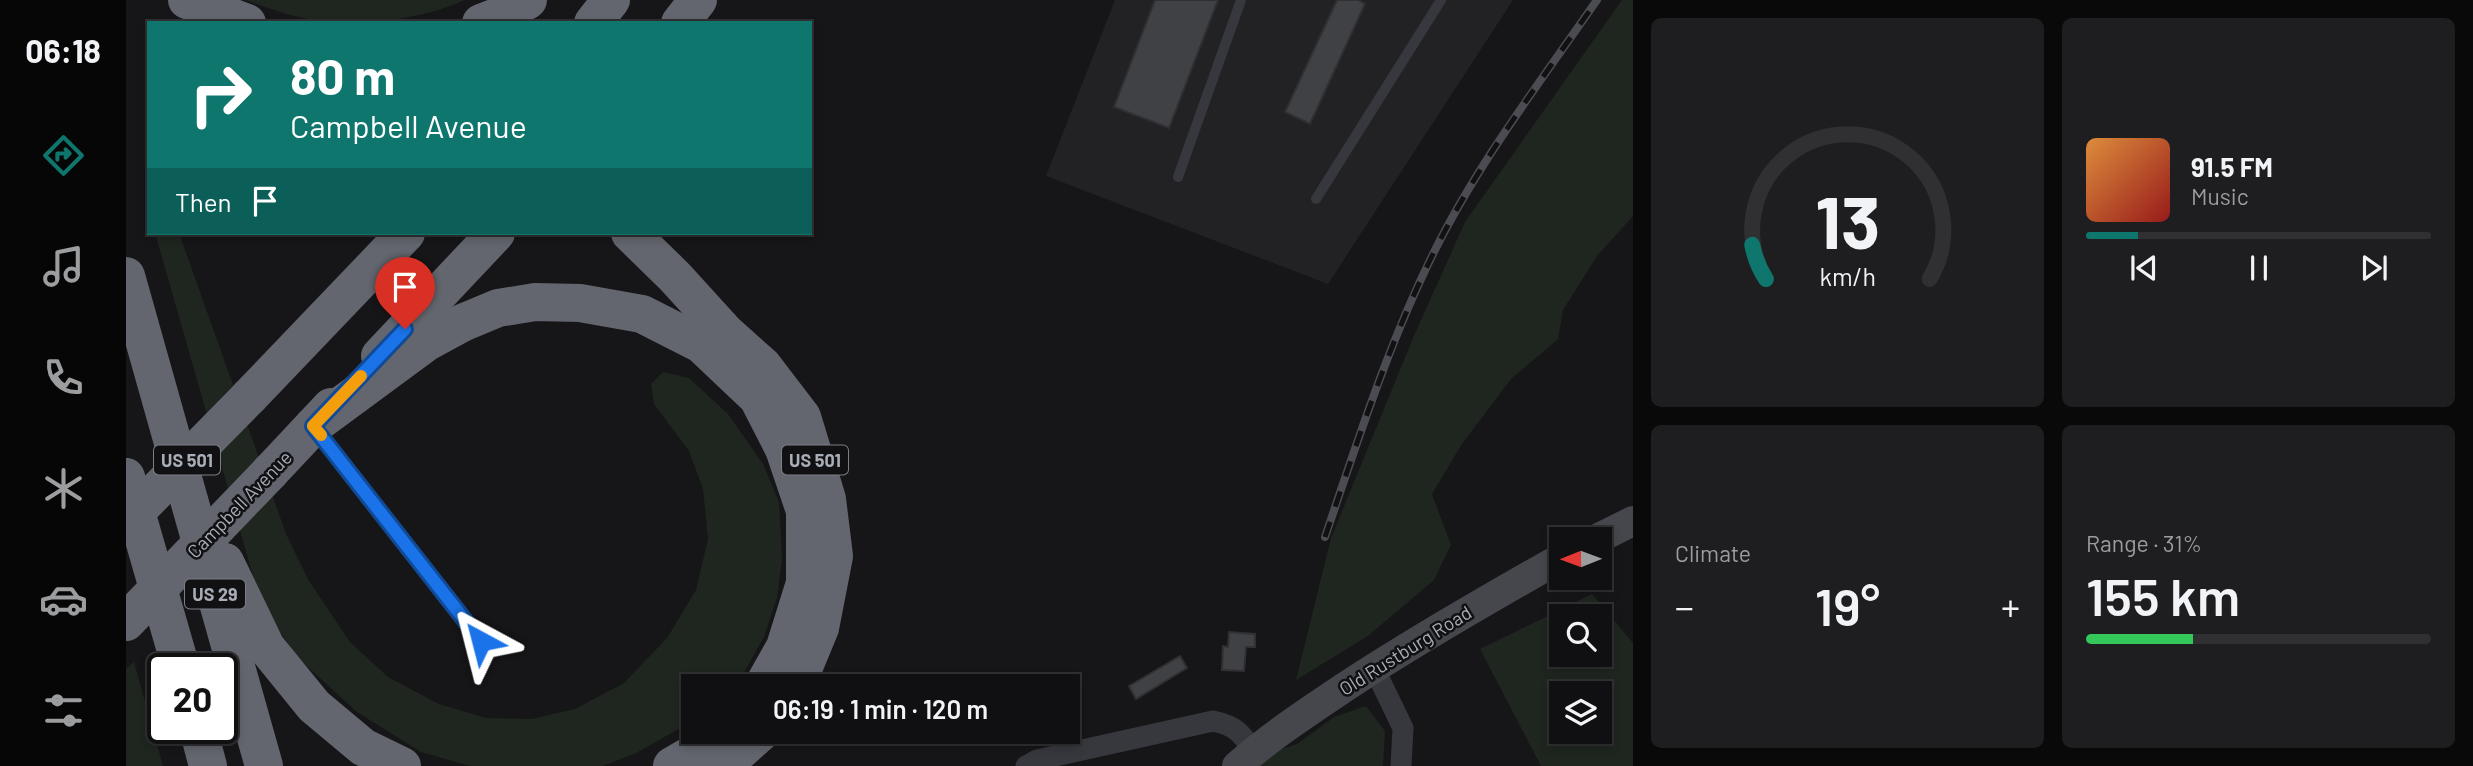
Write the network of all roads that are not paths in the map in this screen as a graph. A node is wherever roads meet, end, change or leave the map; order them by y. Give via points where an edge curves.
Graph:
1 (187, 0) edge
2 (528, 0) edge
3 (611, 0) edge
4 (698, 0) edge
5 (713, 0) edge
6 (1241, 0) edge
7 (1441, 0) edge
8 (242, 21) edge
9 (486, 21) edge
10 (595, 21) edge
11 (682, 21) edge
12 (701, 21) edge
13 (1178, 177) dead end
14 (1316, 199) dead end
15 (404, 235) edge
16 (494, 235) edge
17 (632, 235) edge
18 (646, 235) edge
19 (126, 276) edge
20 (675, 277) junction
21 (167, 421) junction
22 (313, 426) junction
23 (126, 477) edge
24 (1633, 521) edge
25 (126, 522) edge
26 (1612, 532) edge
27 (1549, 565) edge
28 (126, 622) edge
29 (481, 641) dead end
30 (177, 653) edge
31 (1374, 668) junction
32 (770, 674) edge
33 (801, 674) edge
34 (202, 744) edge
35 (710, 744) edge
36 (748, 744) edge
37 (1246, 758) edge
38 (208, 766) edge
39 (264, 766) edge
40 (402, 766) edge
41 (672, 766) edge
42 (723, 766) edge
43 (1026, 766) edge
44 (1401, 766) edge

1 - 8 highway
2 - 9 highway
3 - 10 highway
4 - 11 highway
5 - 12 highway
6 - 13 lane
7 - 14 lane
15 - 25 highway, US 501, bridge
16 - 22 highway, Campbell Avenue
17 - 20 highway
18 - 20 highway, US 501
19 - 21 highway, US 29
20 - 33 highway, US 501 via 763,366 802,417 827,499 834,556 820,628
21 - 39 highway, US 29
21 - 40 highway via 266,648 314,706 363,747
22 - 28 highway, Campbell Avenue, bridge
22 - 29 lane
22 - 32 highway via 427,342 498,308 535,302 580,303 642,314 701,344 758,398 784,449 805,512 805,583 785,647
23 - 30 highway, US 29
24 - 26 street
27 - 31 street, Old Rustburg Road
31 - 37 street, Old Rustburg Road via 1274,734
31 - 44 street via 1403,728
34 - 38 highway
35 - 41 highway
36 - 42 highway
37 - 43 street via 1241,734 1231,725 1213,721

